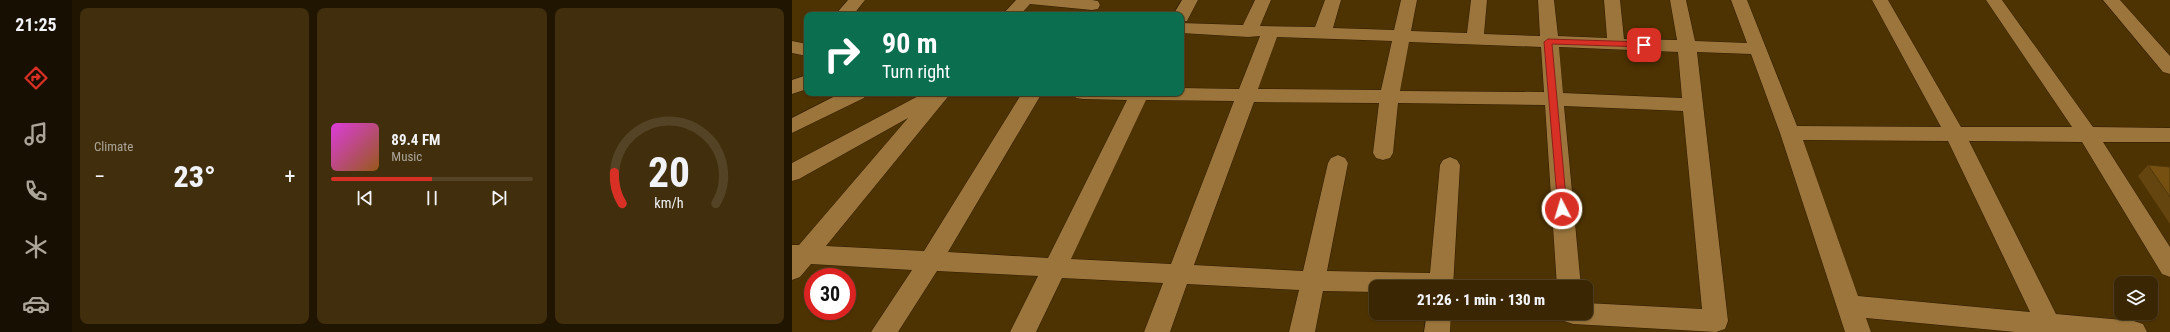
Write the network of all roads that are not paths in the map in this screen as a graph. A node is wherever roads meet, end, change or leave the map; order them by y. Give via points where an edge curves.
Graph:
1 (857, 0) edge
2 (1024, 0) edge
3 (1033, 0) edge
4 (1190, 0) edge
5 (1263, 0) edge
6 (1333, 0) edge
7 (1409, 0) edge
8 (1479, 0) edge
9 (1546, 0) edge
10 (1612, 0) edge
11 (1678, 0) edge
12 (1739, 0) edge
13 (1880, 0) edge
14 (1994, 0) edge
15 (2111, 0) edge
16 (1091, 7) edge
17 (847, 12) edge
18 (1014, 12) edge
19 (1184, 12) edge
20 (1184, 28) edge
21 (1248, 32) junction
22 (1270, 33) junction
23 (1322, 34) junction
24 (1401, 37) junction
25 (1475, 40) junction
26 (1548, 42) junction
27 (1616, 44) junction
28 (1687, 46) junction
29 (1758, 49) junction
30 (2170, 68) edge
31 (804, 82) edge
32 (792, 88) edge
33 (1184, 95) edge
34 (851, 96) edge
35 (934, 96) edge
36 (937, 96) edge
37 (1030, 96) edge
38 (1139, 96) edge
39 (1245, 97) junction
40 (1390, 97) junction
41 (1553, 99) junction
42 (1692, 105) junction
43 (792, 126) edge
44 (1790, 133) junction
45 (1954, 134) junction
46 (2088, 135) junction
47 (2170, 135) edge
48 (1383, 153) dead end
49 (1338, 163) dead end
50 (1450, 165) dead end
51 (792, 173) edge
52 (796, 260) edge
53 (930, 262) junction
54 (2170, 267) edge
55 (1055, 269) junction
56 (1179, 273) junction
57 (1441, 280) edge
58 (1568, 280) edge
59 (1313, 282) junction
60 (1369, 283) edge
61 (1850, 306) junction
62 (1593, 314) edge
63 (1438, 320) edge
64 (2050, 328) edge
65 (884, 332) edge
66 (1023, 332) edge
67 (1157, 332) edge
68 (1302, 332) edge
69 (1437, 332) edge
70 (1858, 332) edge
71 (2134, 332) edge

1 - 17 street
2 - 18 street
3 - 16 street
4 - 19 street
5 - 21 street
6 - 23 street
7 - 24 street
8 - 25 street
9 - 26 street
10 - 27 street
11 - 28 street
12 - 29 street
13 - 45 street
14 - 46 street
15 - 30 street
20 - 21 street
21 - 22 street
22 - 23 street
22 - 39 street
23 - 24 street
24 - 25 street
24 - 40 street
25 - 26 street
26 - 27 street
26 - 41 street
27 - 28 street
28 - 29 street
28 - 42 street
29 - 44 street
31 - 32 street
33 - 39 street
34 - 43 street
35 - 51 street
36 - 52 street
37 - 53 street
38 - 55 street
39 - 40 street
39 - 56 street
40 - 41 street
40 - 48 street
41 - 42 street
41 - 58 street
42 - 62 street via 1716,321
44 - 45 street
44 - 61 street
45 - 46 street
45 - 64 street
46 - 47 street
46 - 54 street
49 - 59 street
50 - 57 street
52 - 53 street
53 - 55 street
53 - 65 street
55 - 56 street
55 - 66 street
56 - 59 street
56 - 67 street
59 - 60 street
59 - 68 street
61 - 64 street
61 - 70 street
63 - 69 street
64 - 71 street

